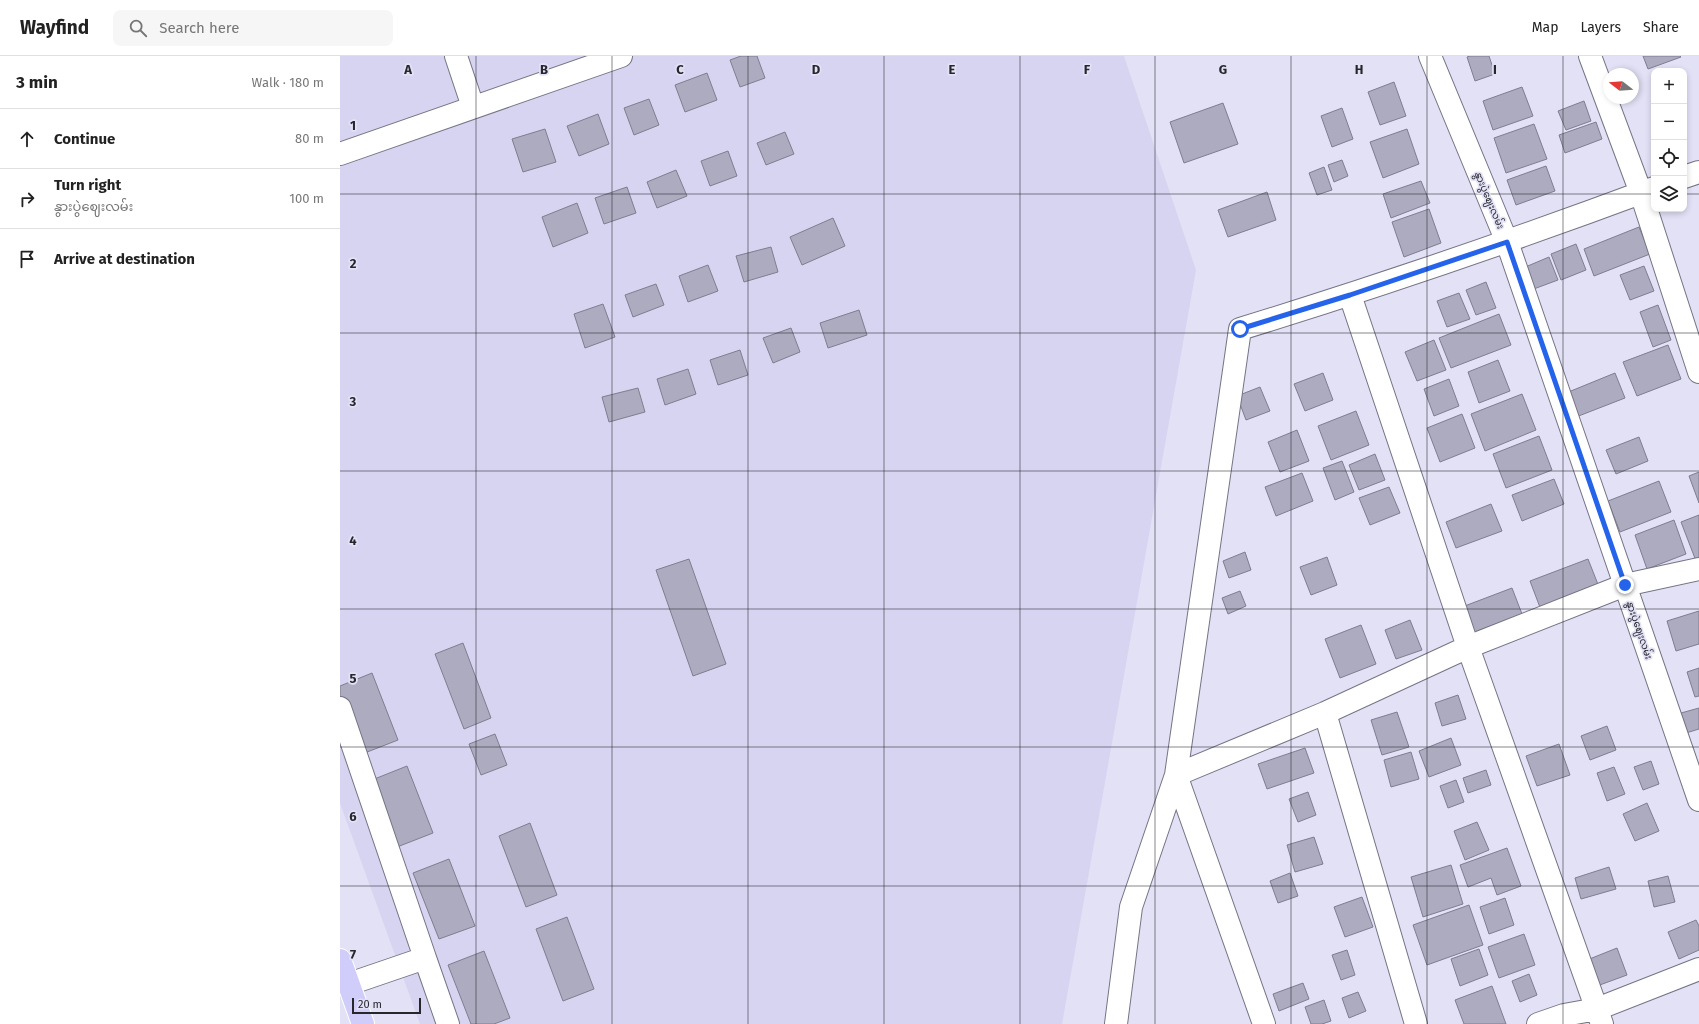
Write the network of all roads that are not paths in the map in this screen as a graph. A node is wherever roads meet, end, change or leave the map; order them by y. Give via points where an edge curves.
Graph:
1 (456, 56) edge
2 (621, 56) edge
3 (1430, 56) edge
4 (1590, 56) edge
5 (473, 107) junction
6 (340, 154) edge
7 (1699, 172) edge
8 (1687, 176) edge
9 (1648, 191) edge
10 (1507, 242) junction
11 (1350, 295) junction
12 (1699, 372) edge
13 (1699, 569) edge
14 (1625, 585) junction
15 (1468, 647) junction
16 (340, 708) edge
17 (1325, 713) junction
18 (1176, 775) junction
19 (1699, 800) edge
20 (425, 958) junction
21 (340, 960) edge
22 (1699, 969) edge
23 (349, 984) junction
24 (1599, 1017) edge
25 (363, 1024) edge
26 (448, 1024) edge
27 (1116, 1024) edge
28 (1264, 1024) edge
29 (1416, 1024) edge
30 (1538, 1024) edge

1 - 5 street
2 - 5 street
3 - 10 street, နွားပွဲဈေးလမ်း
4 - 9 street
5 - 6 street
7 - 8 street
9 - 10 street
9 - 12 street
10 - 11 street
10 - 14 street, နွားပွဲဈေးလမ်း
11 - 15 street
11 - 18 street via 1240,329
13 - 14 street
14 - 15 street
14 - 19 street, နွားပွဲဈေးလမ်း
15 - 17 street
15 - 24 street
16 - 20 street
17 - 18 street
17 - 29 street
18 - 27 street via 1130,907
18 - 28 street
20 - 23 street
20 - 26 street
21 - 23 highway
22 - 24 street
23 - 25 highway
24 - 30 street via 1564,1015

